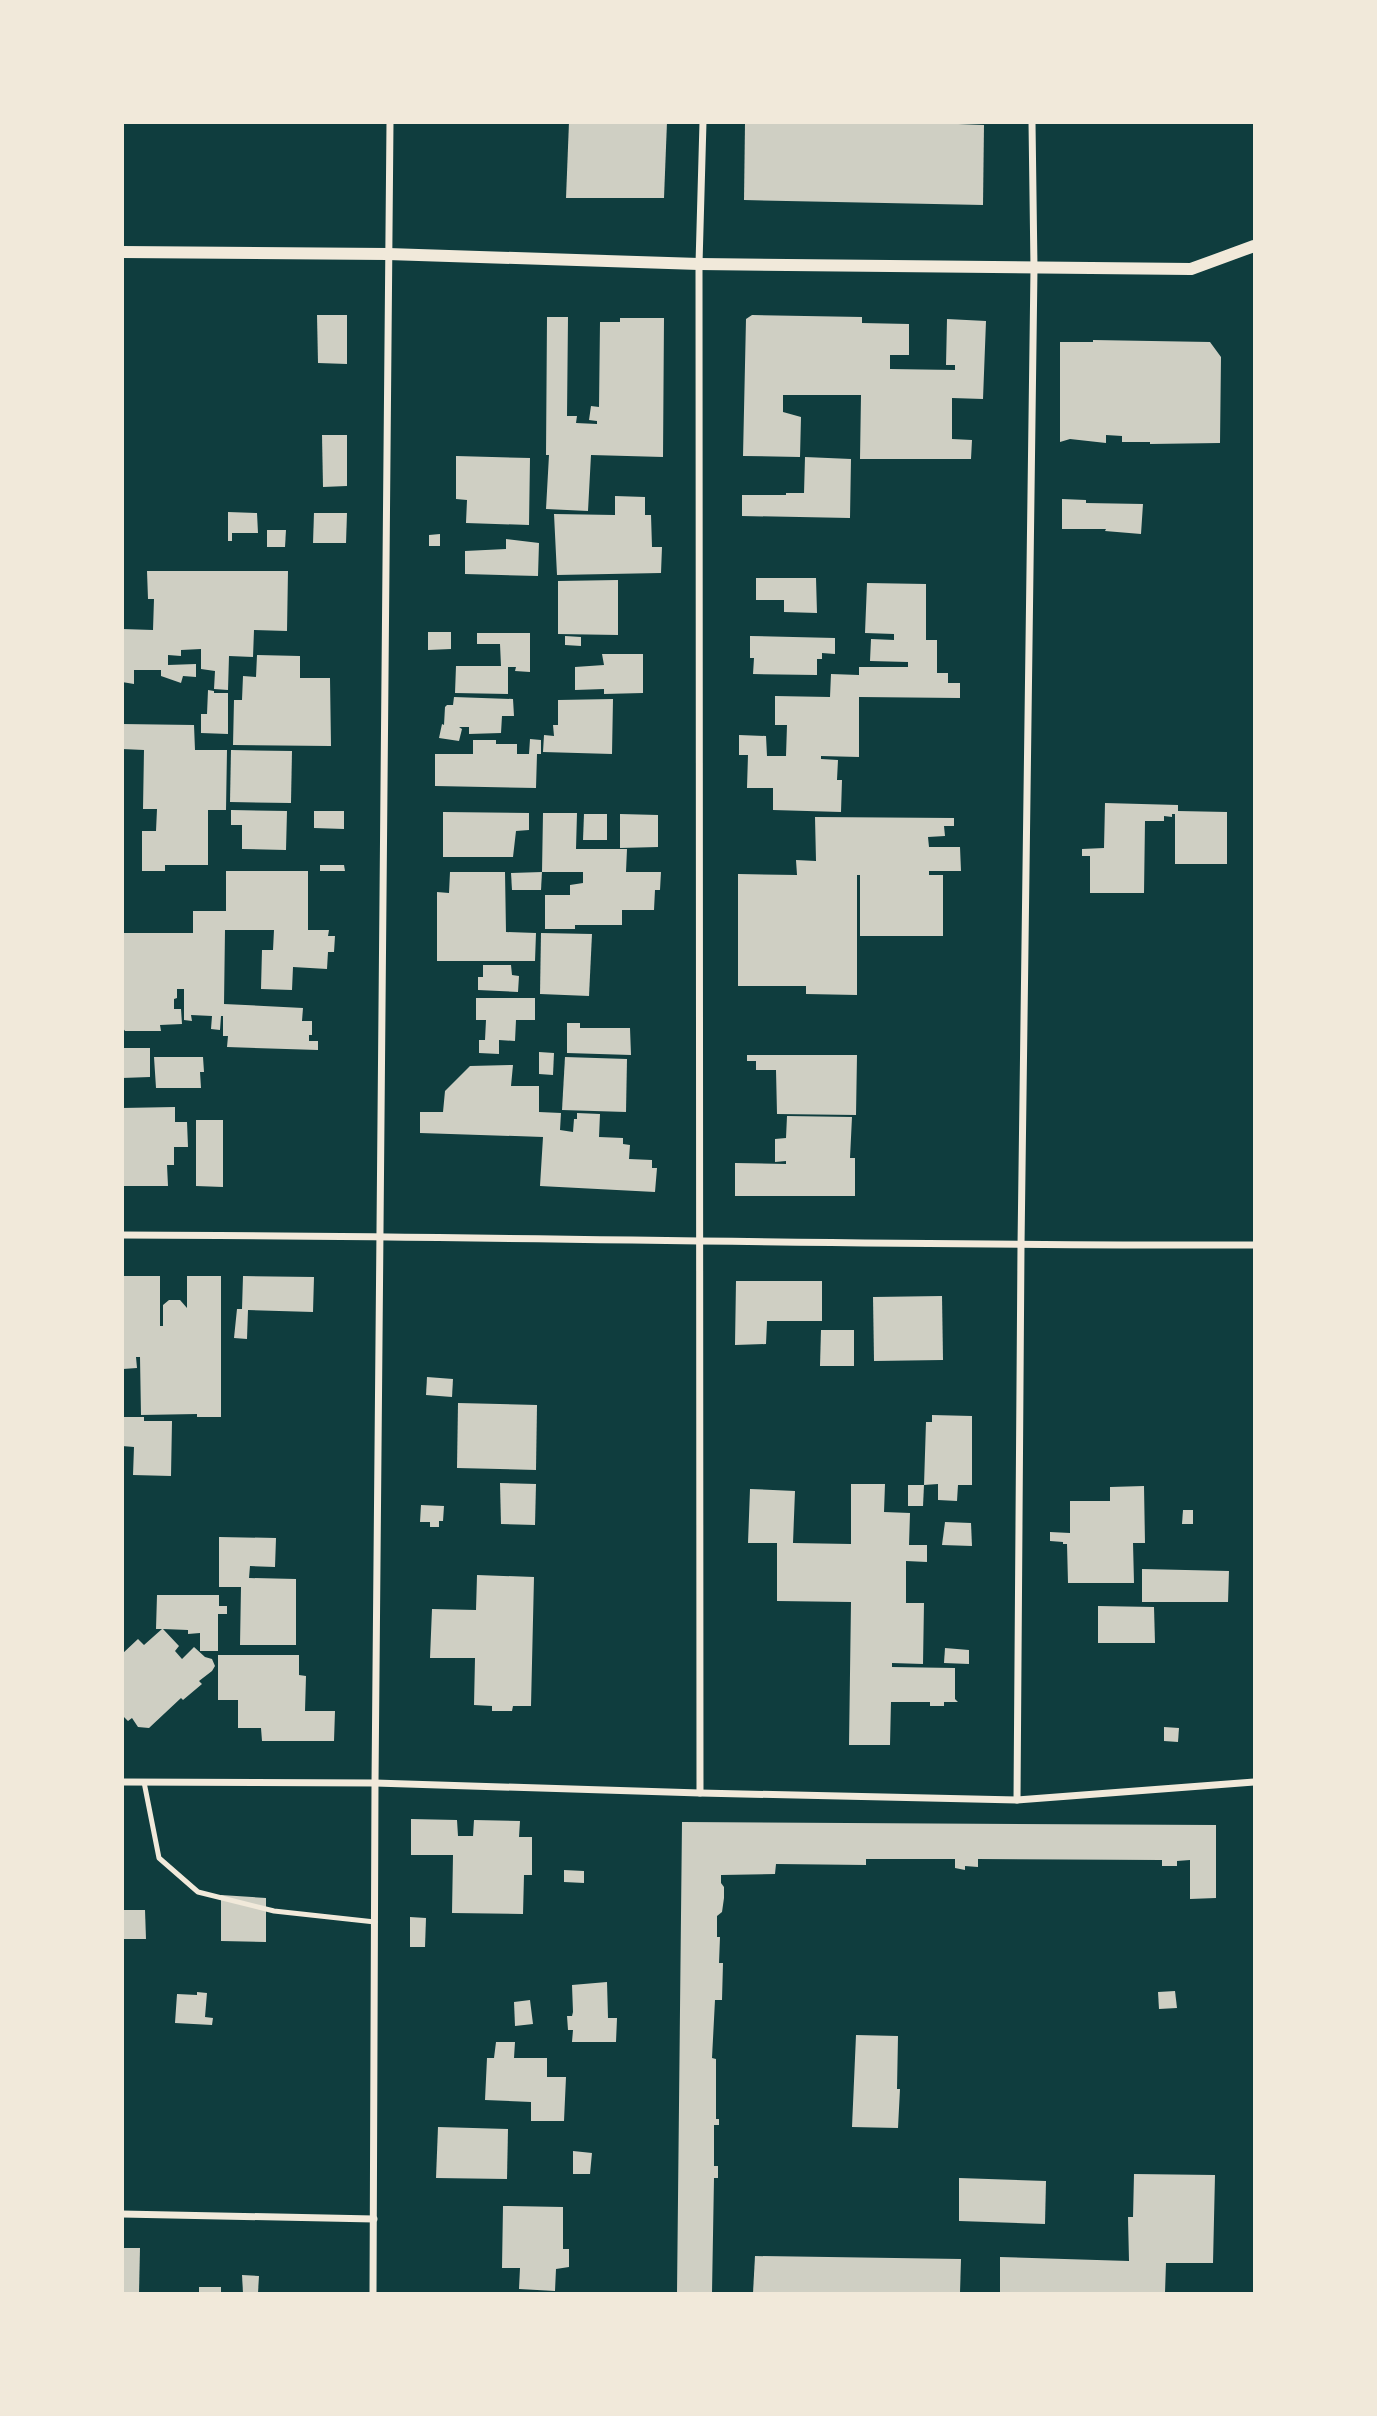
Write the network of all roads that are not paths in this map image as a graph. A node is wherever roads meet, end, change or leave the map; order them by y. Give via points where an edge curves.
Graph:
1 (390, 122) edge
2 (703, 122) edge
3 (1032, 122) edge
4 (1255, 246) edge
5 (122, 252) edge
6 (388, 254) junction
7 (699, 264) junction
8 (1034, 268) junction
9 (122, 1235) edge
10 (379, 1236) junction
11 (698, 1241) junction
12 (1021, 1245) junction
13 (1255, 1245) edge
14 (122, 1782) edge
15 (144, 1782) junction
16 (1255, 1782) edge
17 (375, 1783) junction
18 (700, 1793) junction
19 (1017, 1800) junction
20 (375, 1922) junction
21 (122, 2214) edge
22 (374, 2219) junction
23 (373, 2294) edge

1 - 6 street
2 - 7 street
3 - 8 street
4 - 8 street via 1191,269
5 - 6 street
6 - 7 street
6 - 10 street
7 - 8 street
7 - 11 street
8 - 12 street
9 - 10 street
10 - 11 street
10 - 17 street
11 - 12 street
11 - 18 street
12 - 13 street
12 - 19 street
14 - 15 street
15 - 17 street
15 - 20 lane via 159,1858 198,1892 274,1911
16 - 19 street
17 - 18 street
17 - 20 street
18 - 19 street
20 - 22 street
21 - 22 street
22 - 23 street

